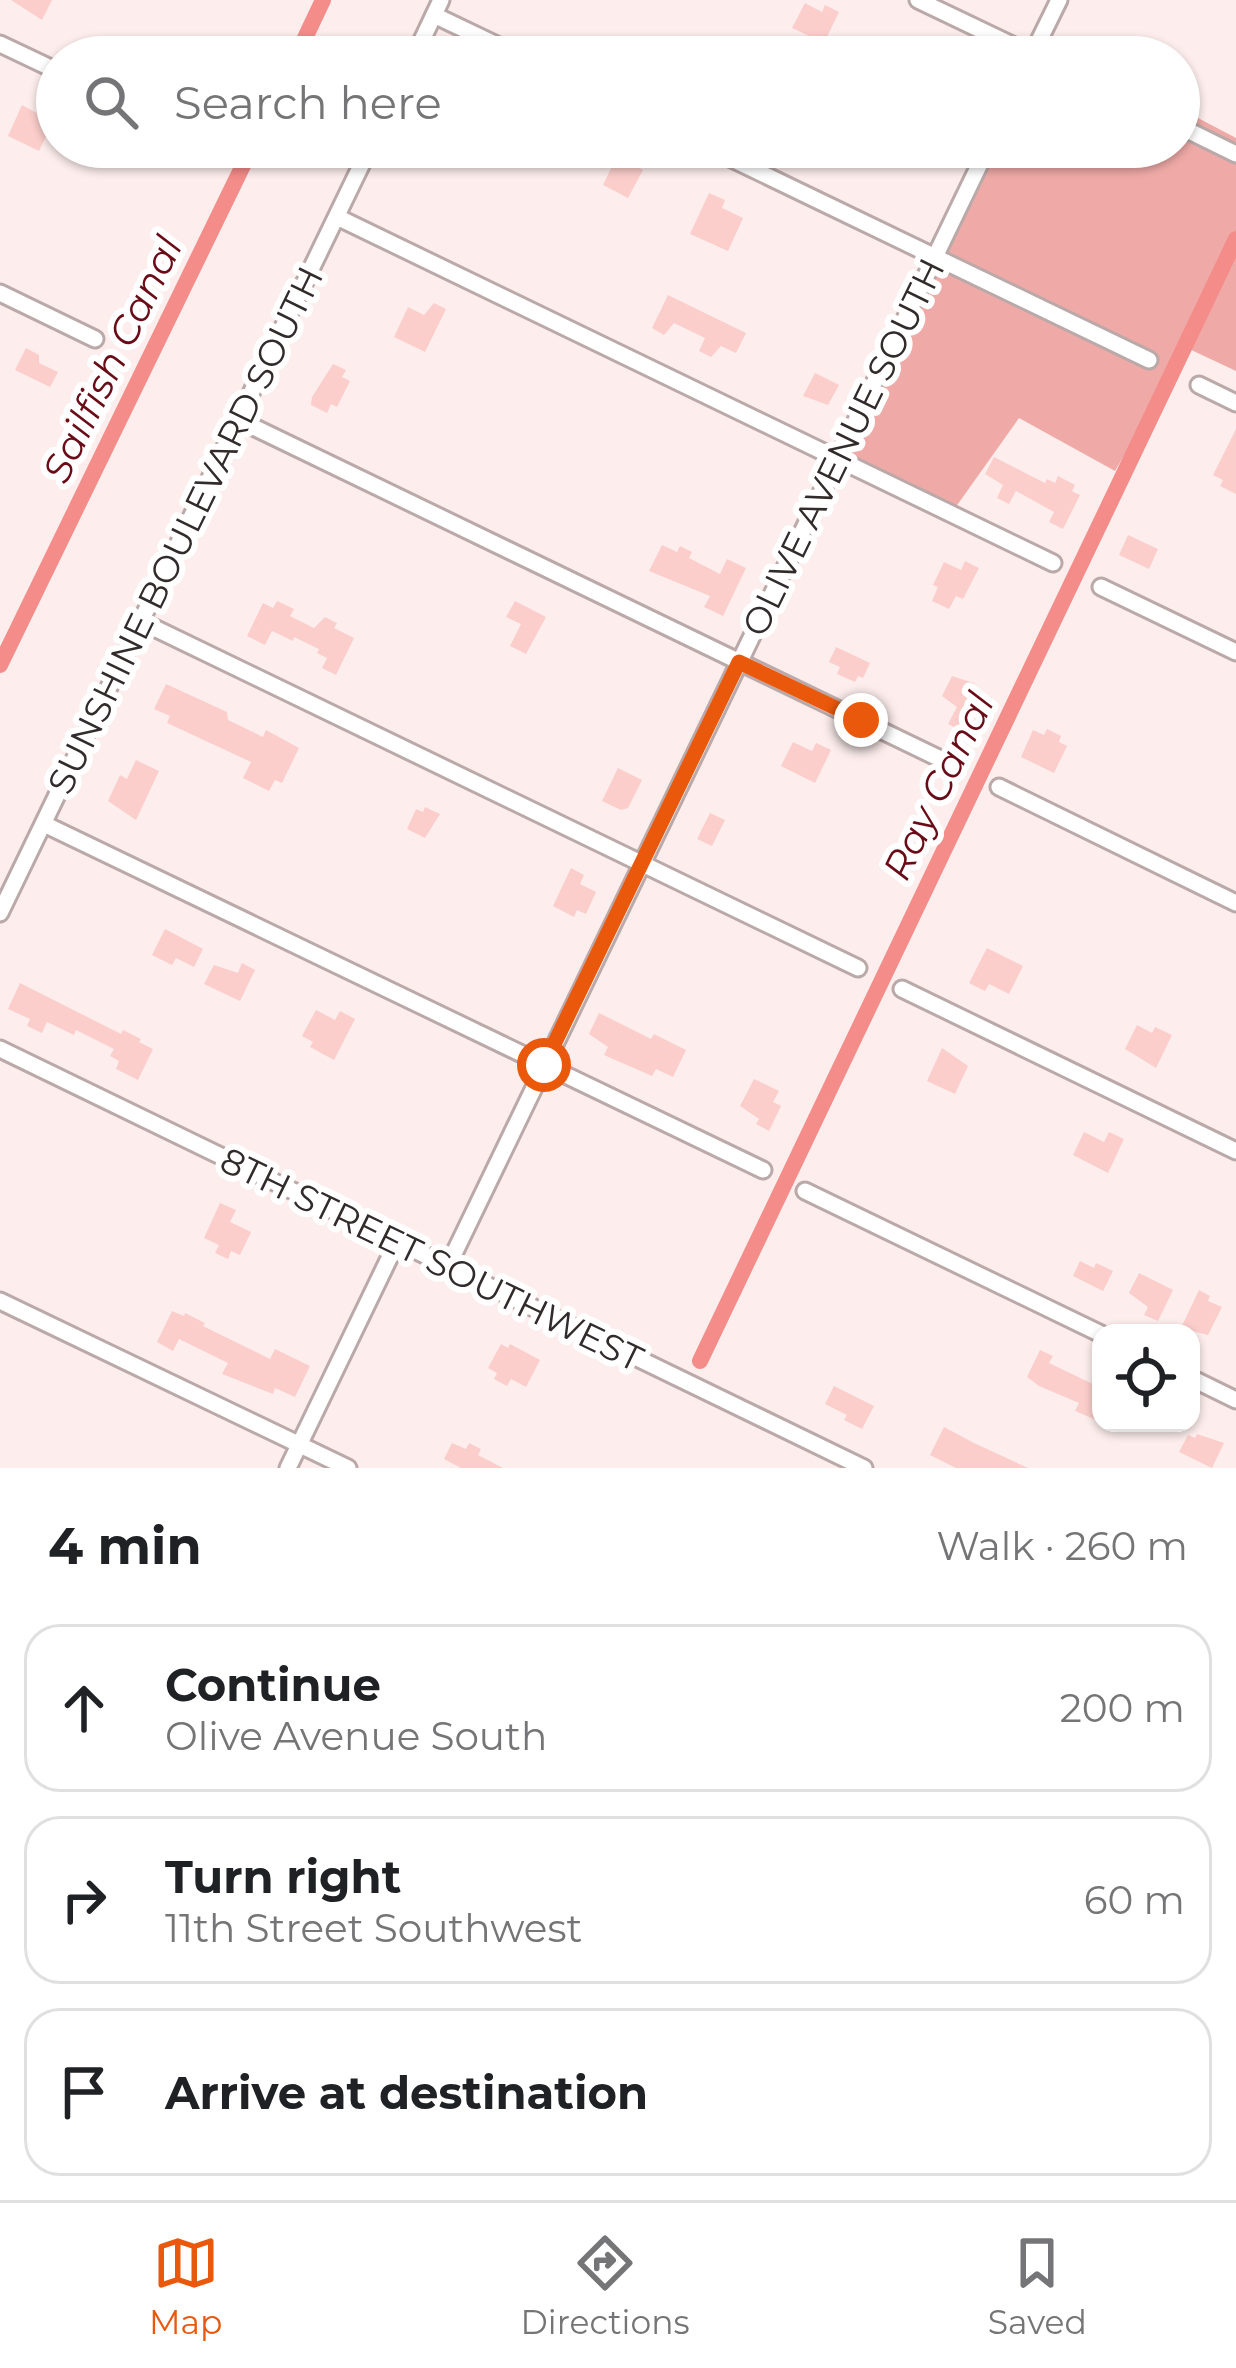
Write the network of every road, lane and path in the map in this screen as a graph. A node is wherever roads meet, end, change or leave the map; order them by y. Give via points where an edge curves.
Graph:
1 (919, 0) edge
2 (1059, 0) edge
3 (438, 7) edge
4 (424, 36) edge
5 (487, 36) edge
6 (992, 36) edge
7 (1042, 36) edge
8 (0, 44) edge
9 (36, 61) edge
10 (1200, 136) edge
11 (1236, 154) edge
12 (360, 168) edge
13 (750, 168) edge
14 (978, 168) edge
15 (337, 217) junction
16 (934, 257) junction
17 (0, 293) edge
18 (94, 339) dead end
19 (1149, 360) dead end
20 (1199, 386) dead end
21 (1236, 403) edge
22 (239, 420) junction
23 (837, 458) junction
24 (1053, 563) dead end
25 (1101, 587) dead end
26 (142, 622) junction
27 (1236, 652) edge
28 (739, 662) junction
29 (957, 767) dead end
30 (999, 787) dead end
31 (44, 824) junction
32 (642, 863) junction
33 (1236, 902) edge
34 (0, 914) edge
35 (858, 968) dead end
36 (902, 989) dead end
37 (0, 1049) edge
38 (544, 1065) junction
39 (1236, 1151) edge
40 (764, 1170) dead end
41 (805, 1191) dead end
42 (397, 1242) junction
43 (448, 1266) junction
44 (0, 1300) edge
45 (1092, 1330) edge
46 (1200, 1382) edge
47 (1236, 1400) edge
48 (299, 1444) junction
49 (288, 1468) edge
50 (348, 1468) edge
51 (864, 1468) edge

1 - 6 street
2 - 7 street
3 - 4 street
3 - 5 street
8 - 9 street
10 - 11 street
12 - 15 street, SUNSHINE BOULEVARD SOUTH
13 - 16 street
14 - 16 street, OLIVE AVENUE SOUTH
15 - 22 street, SUNSHINE BOULEVARD SOUTH
15 - 23 street
16 - 19 street
16 - 23 street, OLIVE AVENUE SOUTH
17 - 18 street
20 - 21 street
22 - 26 street, SUNSHINE BOULEVARD SOUTH
22 - 28 street
23 - 24 street
23 - 28 street, OLIVE AVENUE SOUTH
25 - 27 street
26 - 31 street, SUNSHINE BOULEVARD SOUTH
26 - 32 street
28 - 29 street
28 - 32 street, OLIVE AVENUE SOUTH
30 - 33 street
31 - 34 street, SUNSHINE BOULEVARD SOUTH
31 - 38 street
32 - 35 street
32 - 38 street, OLIVE AVENUE SOUTH
36 - 39 street
37 - 42 street, 8TH STREET SOUTHWEST
38 - 40 street
38 - 43 street, OLIVE AVENUE SOUTH
41 - 45 street
42 - 43 street, 8TH STREET SOUTHWEST
42 - 48 street
43 - 51 street, 8TH STREET SOUTHWEST
44 - 48 street
46 - 47 street
48 - 49 street
48 - 50 street

